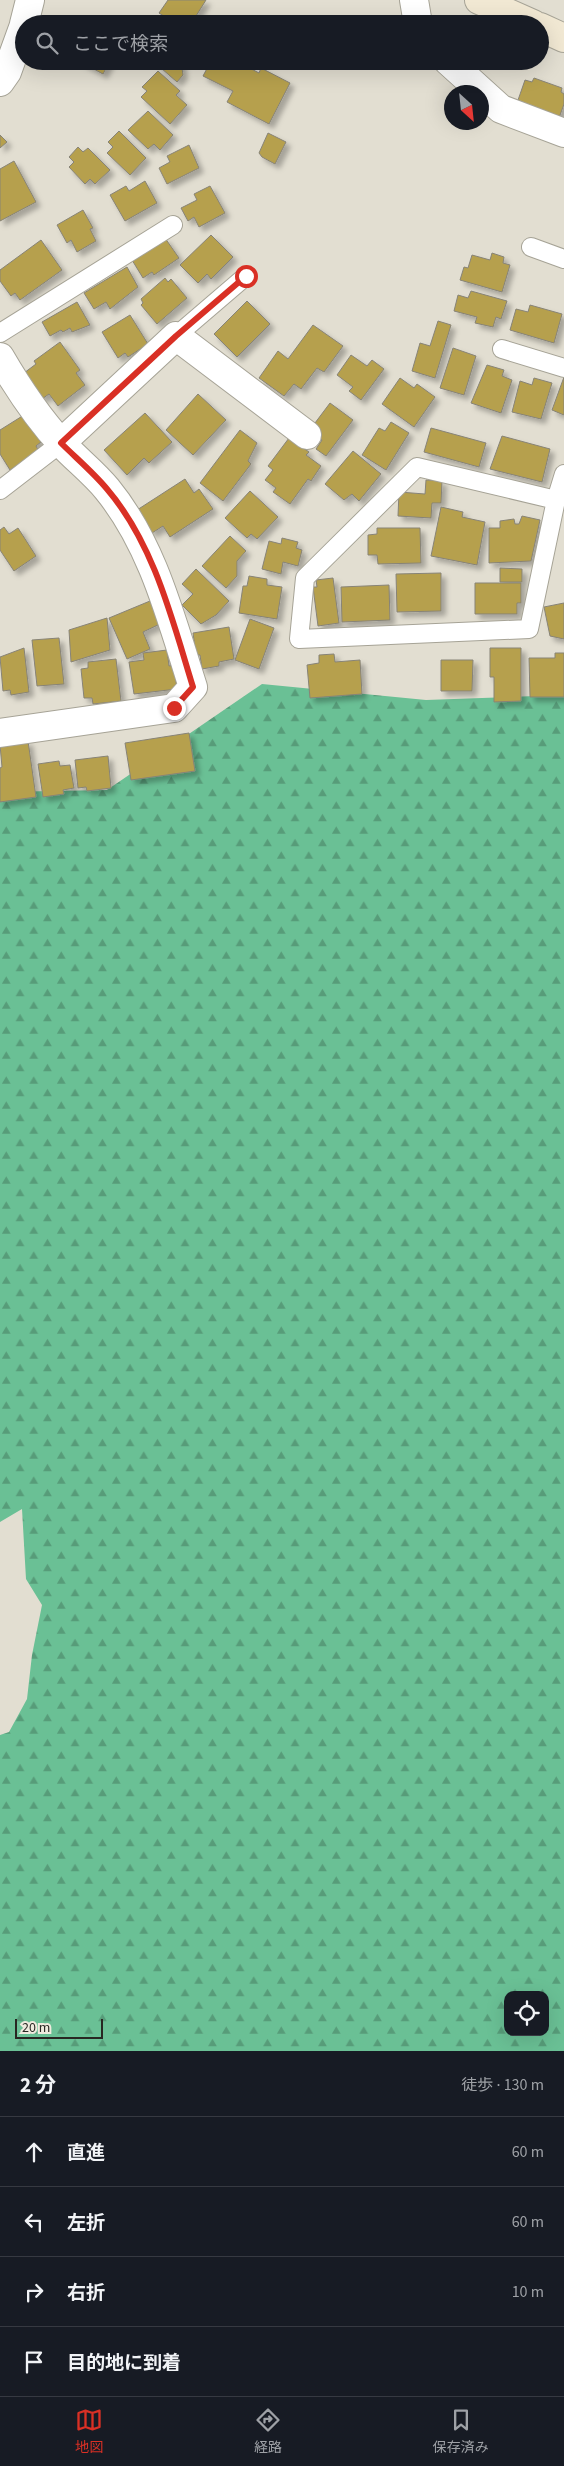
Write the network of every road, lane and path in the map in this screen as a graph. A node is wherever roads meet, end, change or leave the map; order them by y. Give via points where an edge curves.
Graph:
1 (30, 0) edge
2 (414, 0) edge
3 (479, 0) edge
4 (26, 15) edge
5 (416, 15) edge
6 (513, 15) edge
7 (549, 31) edge
8 (564, 38) edge
9 (15, 49) edge
10 (458, 70) edge
11 (0, 82) edge
12 (564, 133) edge
13 (173, 225) dead end
14 (531, 247) dead end
15 (564, 259) edge
16 (246, 276) dead end
17 (0, 333) edge
18 (176, 336) junction
19 (502, 349) dead end
20 (0, 357) edge
21 (564, 368) edge
22 (307, 435) dead end
23 (61, 443) junction
24 (564, 474) edge
25 (0, 490) edge
26 (556, 500) junction
27 (0, 734) edge

1 - 4 street
2 - 5 street
3 - 6 main road
7 - 8 main road
9 - 11 street
10 - 12 street via 501,109
13 - 17 lane
14 - 15 lane
16 - 18 lane
18 - 22 street
18 - 23 street
19 - 21 lane
20 - 23 street via 22,394
23 - 25 lane
23 - 27 street via 107,489 136,533 161,587 193,687 174,708
24 - 26 lane
26 - 26 lane via 528,629 299,639 305,578 417,467

